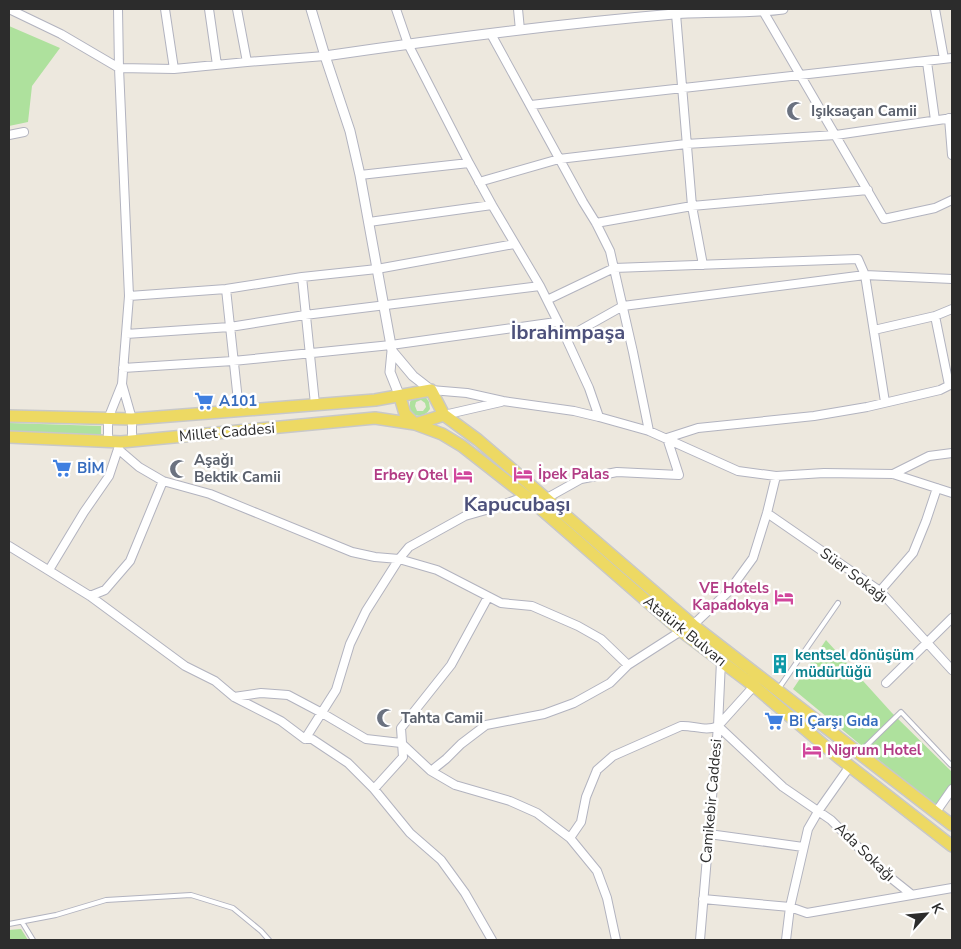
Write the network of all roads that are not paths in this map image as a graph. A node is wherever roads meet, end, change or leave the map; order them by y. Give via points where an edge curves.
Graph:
1 (9, 9) edge
2 (118, 9) edge
3 (165, 9) edge
4 (209, 9) edge
5 (237, 9) edge
6 (311, 9) edge
7 (396, 9) edge
8 (518, 9) edge
9 (783, 9) edge
10 (935, 9) edge
11 (763, 12) junction
12 (676, 14) junction
13 (520, 30) junction
14 (491, 34) junction
15 (408, 44) junction
16 (325, 56) junction
17 (952, 58) edge
18 (944, 59) junction
19 (247, 62) junction
20 (928, 62) junction
21 (217, 65) junction
22 (119, 68) junction
23 (174, 69) junction
24 (800, 76) junction
25 (682, 90) junction
26 (531, 105) junction
27 (950, 118) edge
28 (935, 120) junction
29 (24, 132) dead end
30 (9, 135) edge
31 (836, 135) junction
32 (686, 144) junction
33 (952, 155) edge
34 (559, 159) junction
35 (469, 162) junction
36 (360, 175) junction
37 (480, 182) junction
38 (868, 190) junction
39 (952, 200) edge
40 (492, 205) junction
41 (692, 206) junction
42 (369, 222) junction
43 (596, 223) junction
44 (514, 244) junction
45 (703, 265) junction
46 (614, 268) junction
47 (377, 269) junction
48 (865, 275) junction
49 (302, 277) junction
50 (952, 279) edge
51 (540, 286) junction
52 (226, 289) junction
53 (129, 296) junction
54 (547, 300) junction
55 (384, 305) junction
56 (623, 306) junction
57 (952, 309) edge
58 (305, 314) junction
59 (935, 316) junction
60 (556, 322) junction
61 (230, 327) junction
62 (874, 330) junction
63 (126, 334) junction
64 (566, 338) junction
65 (392, 348) junction
66 (309, 352) junction
67 (233, 361) junction
68 (123, 368) junction
69 (122, 384) junction
70 (951, 385) edge
71 (431, 390) junction
72 (400, 397) junction
73 (503, 401) junction
74 (885, 402) junction
75 (315, 404) junction
76 (239, 410) junction
77 (444, 414) junction
78 (9, 416) edge
79 (599, 417) junction
80 (108, 419) junction
81 (132, 419) junction
82 (415, 424) junction
83 (649, 431) junction
84 (9, 437) edge
85 (667, 438) junction
86 (108, 441) junction
87 (124, 444) junction
88 (952, 453) edge
89 (893, 474) junction
90 (776, 476) junction
91 (163, 481) junction
92 (937, 488) junction
93 (952, 493) edge
94 (526, 496) junction
95 (547, 498) junction
96 (767, 513) junction
97 (9, 546) edge
98 (399, 559) junction
99 (49, 570) junction
100 (880, 591) junction
101 (90, 596) junction
102 (488, 597) junction
103 (838, 603) dead end
104 (952, 618) edge
105 (692, 624) junction
106 (681, 631) junction
107 (928, 643) junction
108 (721, 661) junction
109 (628, 665) junction
110 (952, 670) edge
111 (886, 684) dead end
112 (754, 686) junction
113 (777, 689) junction
114 (234, 697) junction
115 (322, 712) junction
116 (718, 726) junction
117 (305, 739) junction
118 (401, 743) junction
119 (860, 753) junction
120 (951, 765) edge
121 (850, 766) junction
122 (431, 771) junction
123 (374, 789) junction
124 (952, 789) edge
125 (819, 810) junction
126 (936, 812) junction
127 (952, 825) edge
128 (708, 834) junction
129 (570, 838) junction
130 (952, 846) edge
131 (803, 847) junction
132 (952, 888) edge
133 (911, 894) junction
134 (703, 899) junction
135 (790, 907) junction
136 (22, 922) junction
137 (9, 924) edge
138 (33, 940) edge
139 (269, 940) edge
140 (490, 940) edge
141 (616, 940) edge
142 (700, 940) edge
143 (786, 940) edge

1 - 22 street
2 - 22 street
3 - 23 street
4 - 21 street
5 - 19 street
6 - 16 street
7 - 15 street
8 - 13 street
9 - 11 street
10 - 18 street
11 - 12 street
11 - 24 street
12 - 13 street
12 - 25 street
13 - 14 street
14 - 15 street
14 - 26 street
15 - 16 street
15 - 35 street
16 - 19 street
16 - 36 street via 350,131
17 - 18 street
18 - 20 street
19 - 21 street
20 - 24 street
20 - 28 street
21 - 23 street
22 - 23 street
22 - 53 street
24 - 25 street
24 - 31 street
25 - 26 street
25 - 32 street
26 - 34 street
27 - 28 street
27 - 33 street
28 - 31 street
29 - 30 street
31 - 32 street
31 - 38 street
32 - 34 street
32 - 41 street
34 - 37 street
34 - 43 street
35 - 36 street
35 - 37 street
36 - 42 street
37 - 40 street
38 - 39 street via 884,219 935,208
38 - 41 street
40 - 42 street
40 - 44 street
41 - 43 street
41 - 45 street
42 - 47 street
43 - 46 street via 610,251
44 - 47 street
44 - 51 street
45 - 46 street
45 - 48 street via 858,259
46 - 54 street
46 - 56 street
47 - 49 street
47 - 55 street
48 - 50 street
48 - 56 street
48 - 62 street
49 - 52 street
49 - 58 street
51 - 54 street
51 - 55 street
52 - 53 street
52 - 61 street
53 - 63 street
54 - 60 street
55 - 58 street
55 - 65 street
56 - 64 street
56 - 83 street
57 - 59 street
58 - 61 street
58 - 66 street
59 - 62 street
59 - 70 street
60 - 64 street
60 - 65 street
61 - 63 street
61 - 67 street
62 - 74 street
63 - 68 street
64 - 79 street
65 - 66 street
65 - 71 street via 413,376
65 - 72 street via 390,372
66 - 67 street
66 - 75 street
67 - 68 street
67 - 76 street
68 - 69 street
69 - 80 street
69 - 81 street
70 - 74 street
71 - 72 main road, Millet Caddesi
71 - 73 street
71 - 77 main road
72 - 75 main road, Millet Caddesi
72 - 82 main road via 405,414
73 - 77 street
73 - 79 street
74 - 85 street via 814,416 698,428
75 - 76 main road, Millet Caddesi
76 - 81 main road, Millet Caddesi
77 - 82 main road, Millet Caddesi
77 - 95 main road, Atatürk Bulvarı
78 - 80 main road, Millet Caddesi
79 - 83 street
80 - 81 main road, Millet Caddesi
80 - 86 street
81 - 87 street
82 - 87 main road, Millet Caddesi via 375,418
82 - 94 main road, Atatürk Bulvarı via 462,446
83 - 85 street
84 - 86 main road, Millet Caddesi
85 - 90 street via 738,471
85 - 95 street via 679,475 617,472 581,478
86 - 87 main road, Millet Caddesi
87 - 91 street via 139,467
87 - 99 street via 109,476
88 - 89 street via 929,456
89 - 90 street
89 - 92 street
90 - 96 street
91 - 98 street via 210,494 352,552
91 - 101 street via 130,561 105,590
92 - 93 street
92 - 100 street via 913,553
94 - 98 street via 465,516 409,547
94 - 106 main road, Atatürk Bulvarı
95 - 105 main road, Atatürk Bulvarı
96 - 100 street, Süer Sokağı
96 - 105 street via 753,558 729,591
97 - 99 street
98 - 102 street via 438,570
98 - 115 street via 366,611 350,644 336,690
99 - 101 street
100 - 107 street, Süer Sokağı
101 - 114 street via 185,666 216,681
102 - 109 street via 501,603 532,606 578,626 601,639
102 - 118 street via 451,665 401,728
103 - 113 lane
104 - 107 street
105 - 113 main road, Atatürk Bulvarı
106 - 108 main road, Atatürk Bulvarı
106 - 109 street
107 - 110 street, Süer Sokağı
107 - 111 street
108 - 112 main road, Atatürk Bulvarı
108 - 116 street, Camikebir Caddesi
109 - 122 street via 610,683 574,703 544,714 486,725
112 - 116 street
112 - 121 main road, Atatürk Bulvarı
113 - 119 main road, Atatürk Bulvarı
114 - 115 street via 261,693 288,695
114 - 117 street via 281,721
115 - 117 street
115 - 118 street via 366,739
116 - 125 street, Ada Sokağı via 783,787
116 - 128 street, Camikebir Caddesi
116 - 129 street via 711,729 681,726 613,756 597,770 586,797 581,822
117 - 123 street via 312,739 348,763
118 - 122 street
118 - 123 street via 403,757
119 - 120 lane via 900,712
119 - 121 main road
119 - 126 main road, Atatürk Bulvarı
121 - 125 street
121 - 130 main road, Atatürk Bulvarı
122 - 129 street via 455,785 537,812
123 - 140 street via 410,833 441,860 465,893
124 - 126 street
125 - 131 street via 808,829
125 - 133 street, Ada Sokağı via 881,870
126 - 127 main road, Atatürk Bulvarı
128 - 131 street
128 - 134 street, Camikebir Caddesi
129 - 141 street via 598,870
131 - 135 street
132 - 133 street
133 - 135 street via 807,913
134 - 135 street
134 - 142 street, Camikebir Caddesi
135 - 143 street
136 - 137 lane
136 - 138 lane
136 - 139 lane via 56,916 106,900 191,895 233,908

